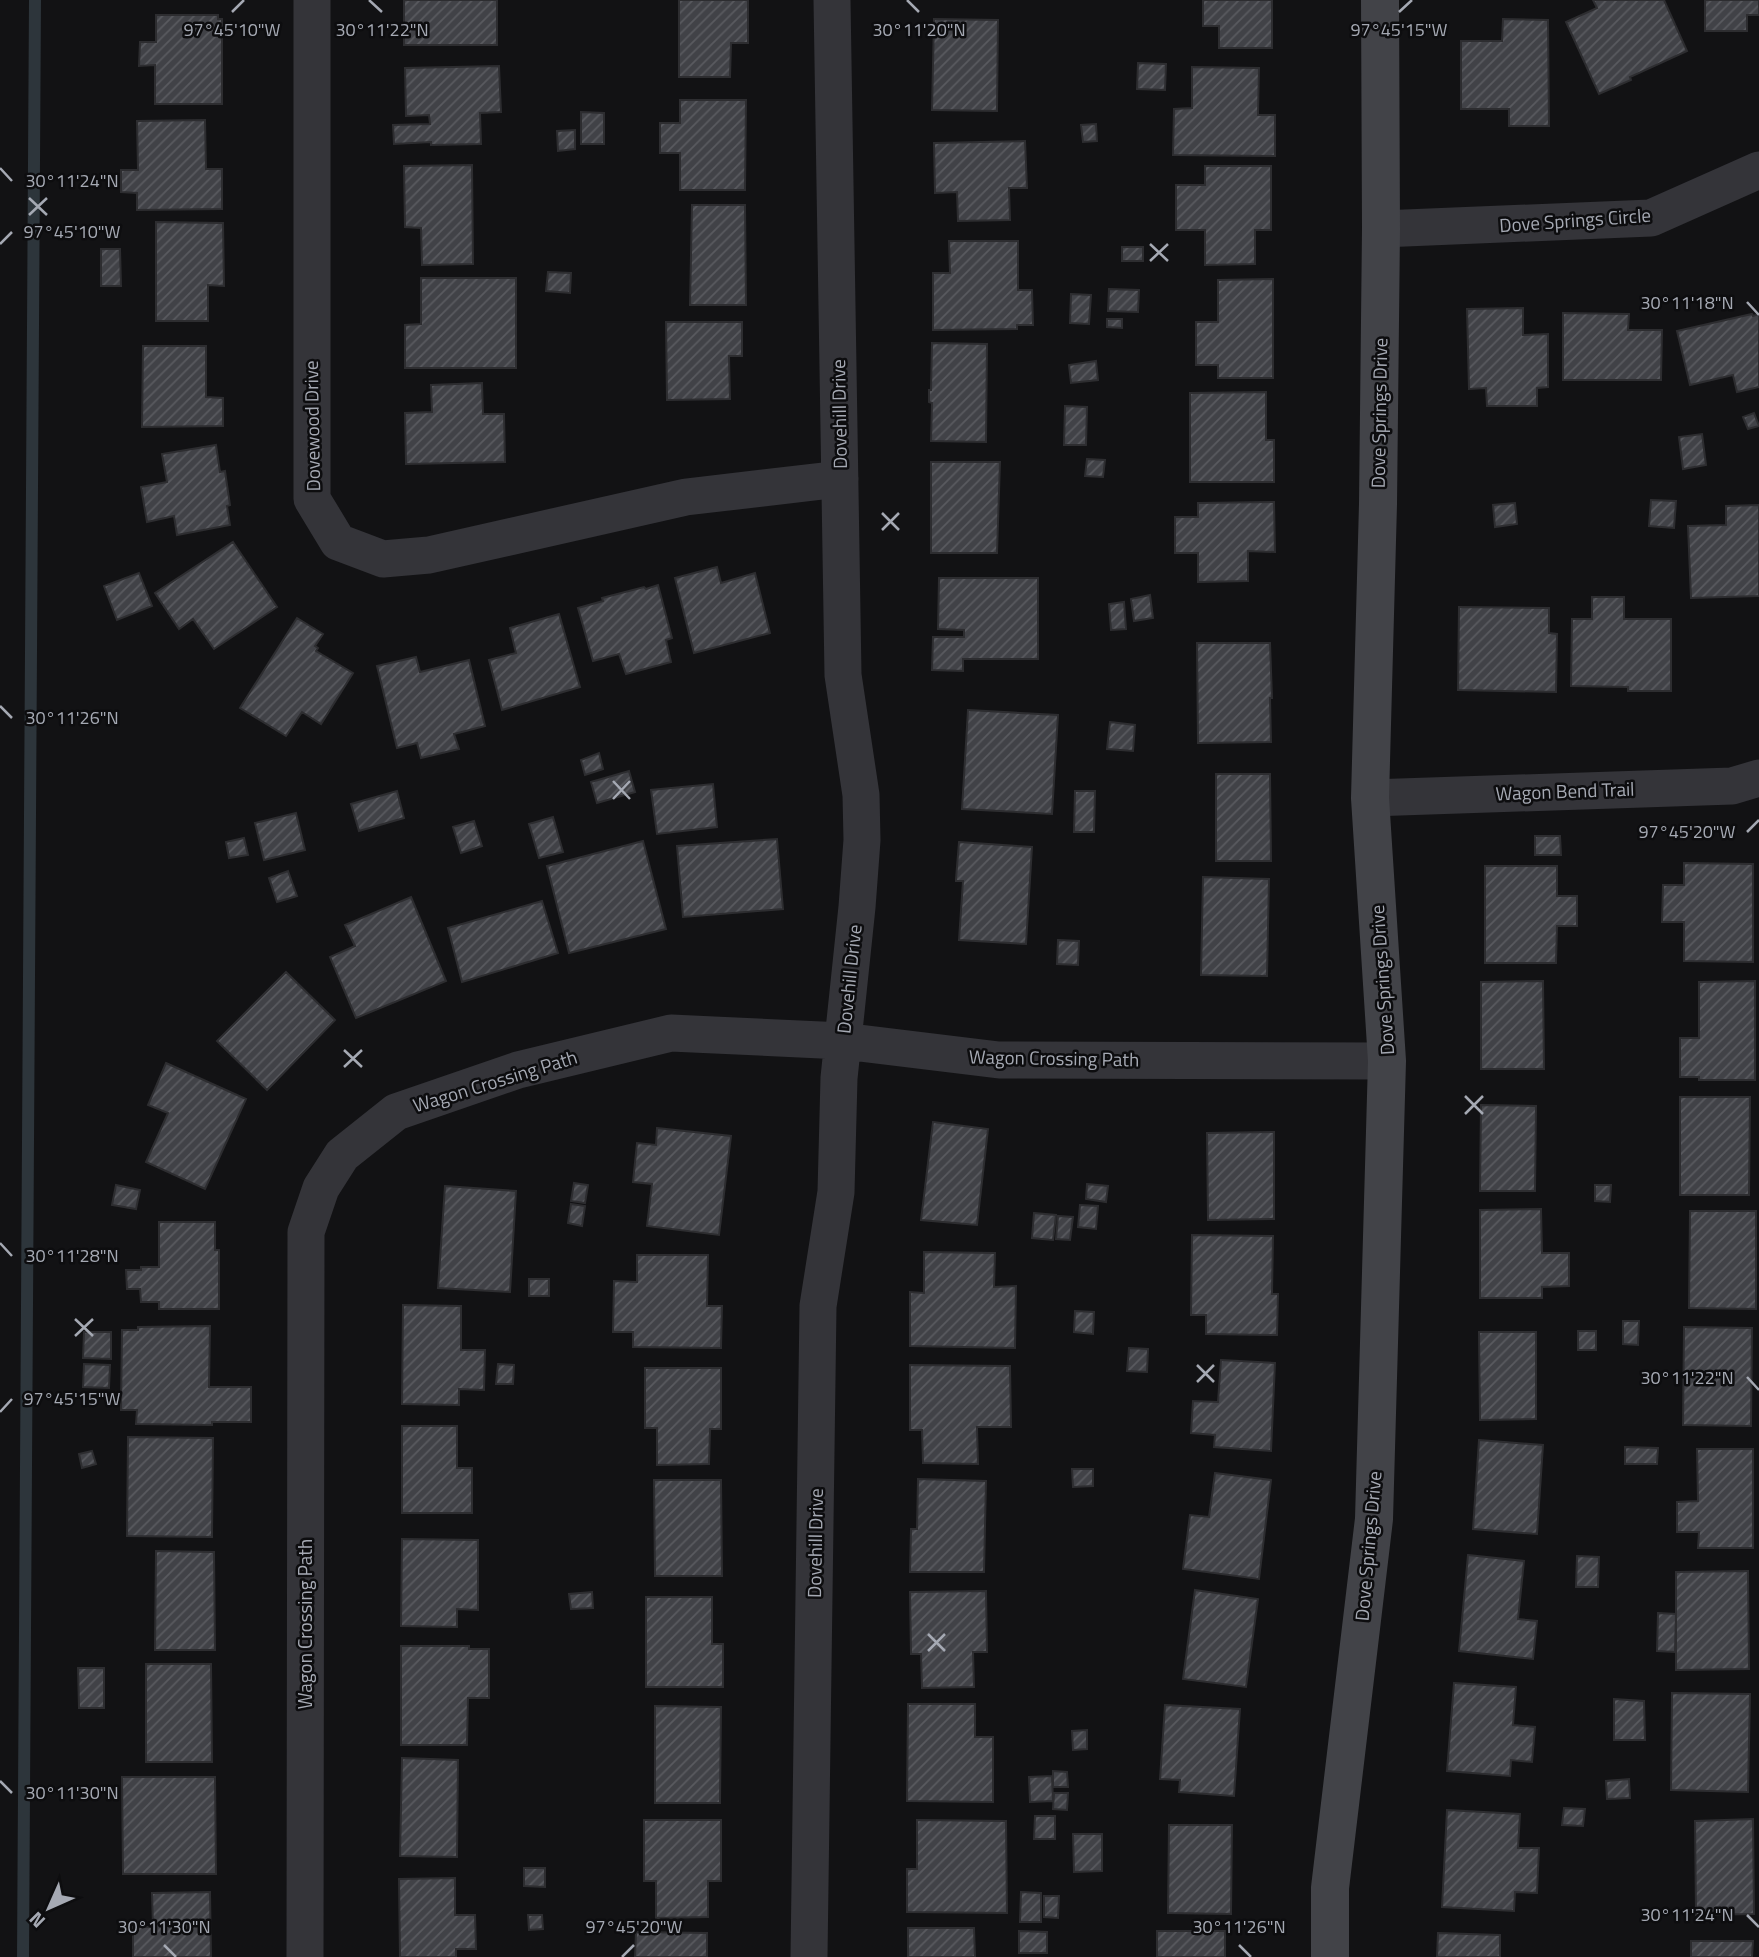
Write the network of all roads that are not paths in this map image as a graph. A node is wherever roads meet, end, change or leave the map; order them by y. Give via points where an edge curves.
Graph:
1 (312, 0) edge
2 (832, 0) edge
3 (1380, 0) edge
4 (1759, 170) edge
5 (1381, 229) junction
6 (840, 479) junction
7 (1759, 778) edge
8 (1370, 798) junction
9 (843, 1041) junction
10 (1387, 1061) junction
11 (305, 1957) edge
12 (809, 1957) edge
13 (1329, 1957) edge

1 - 6 street, Dovewood Drive via 312,499 338,542 383,559 429,555 686,497
2 - 6 street, Dovehill Drive
3 - 5 street, Dove Springs Drive
4 - 5 street, Dove Springs Circle via 1651,218
5 - 8 street, Dove Springs Drive
6 - 9 street, Dovehill Drive via 843,675 861,795 862,840
7 - 8 street, Wagon Bend Trail via 1732,786
8 - 10 street, Dove Springs Drive
9 - 10 street, Wagon Crossing Path via 999,1060
9 - 11 street, Wagon Crossing Path via 671,1033 518,1070 396,1112 342,1155 321,1188 306,1232
9 - 12 street, Dovehill Drive via 836,1192 818,1306
10 - 13 street, Dove Springs Drive via 1374,1519 1329,1888

